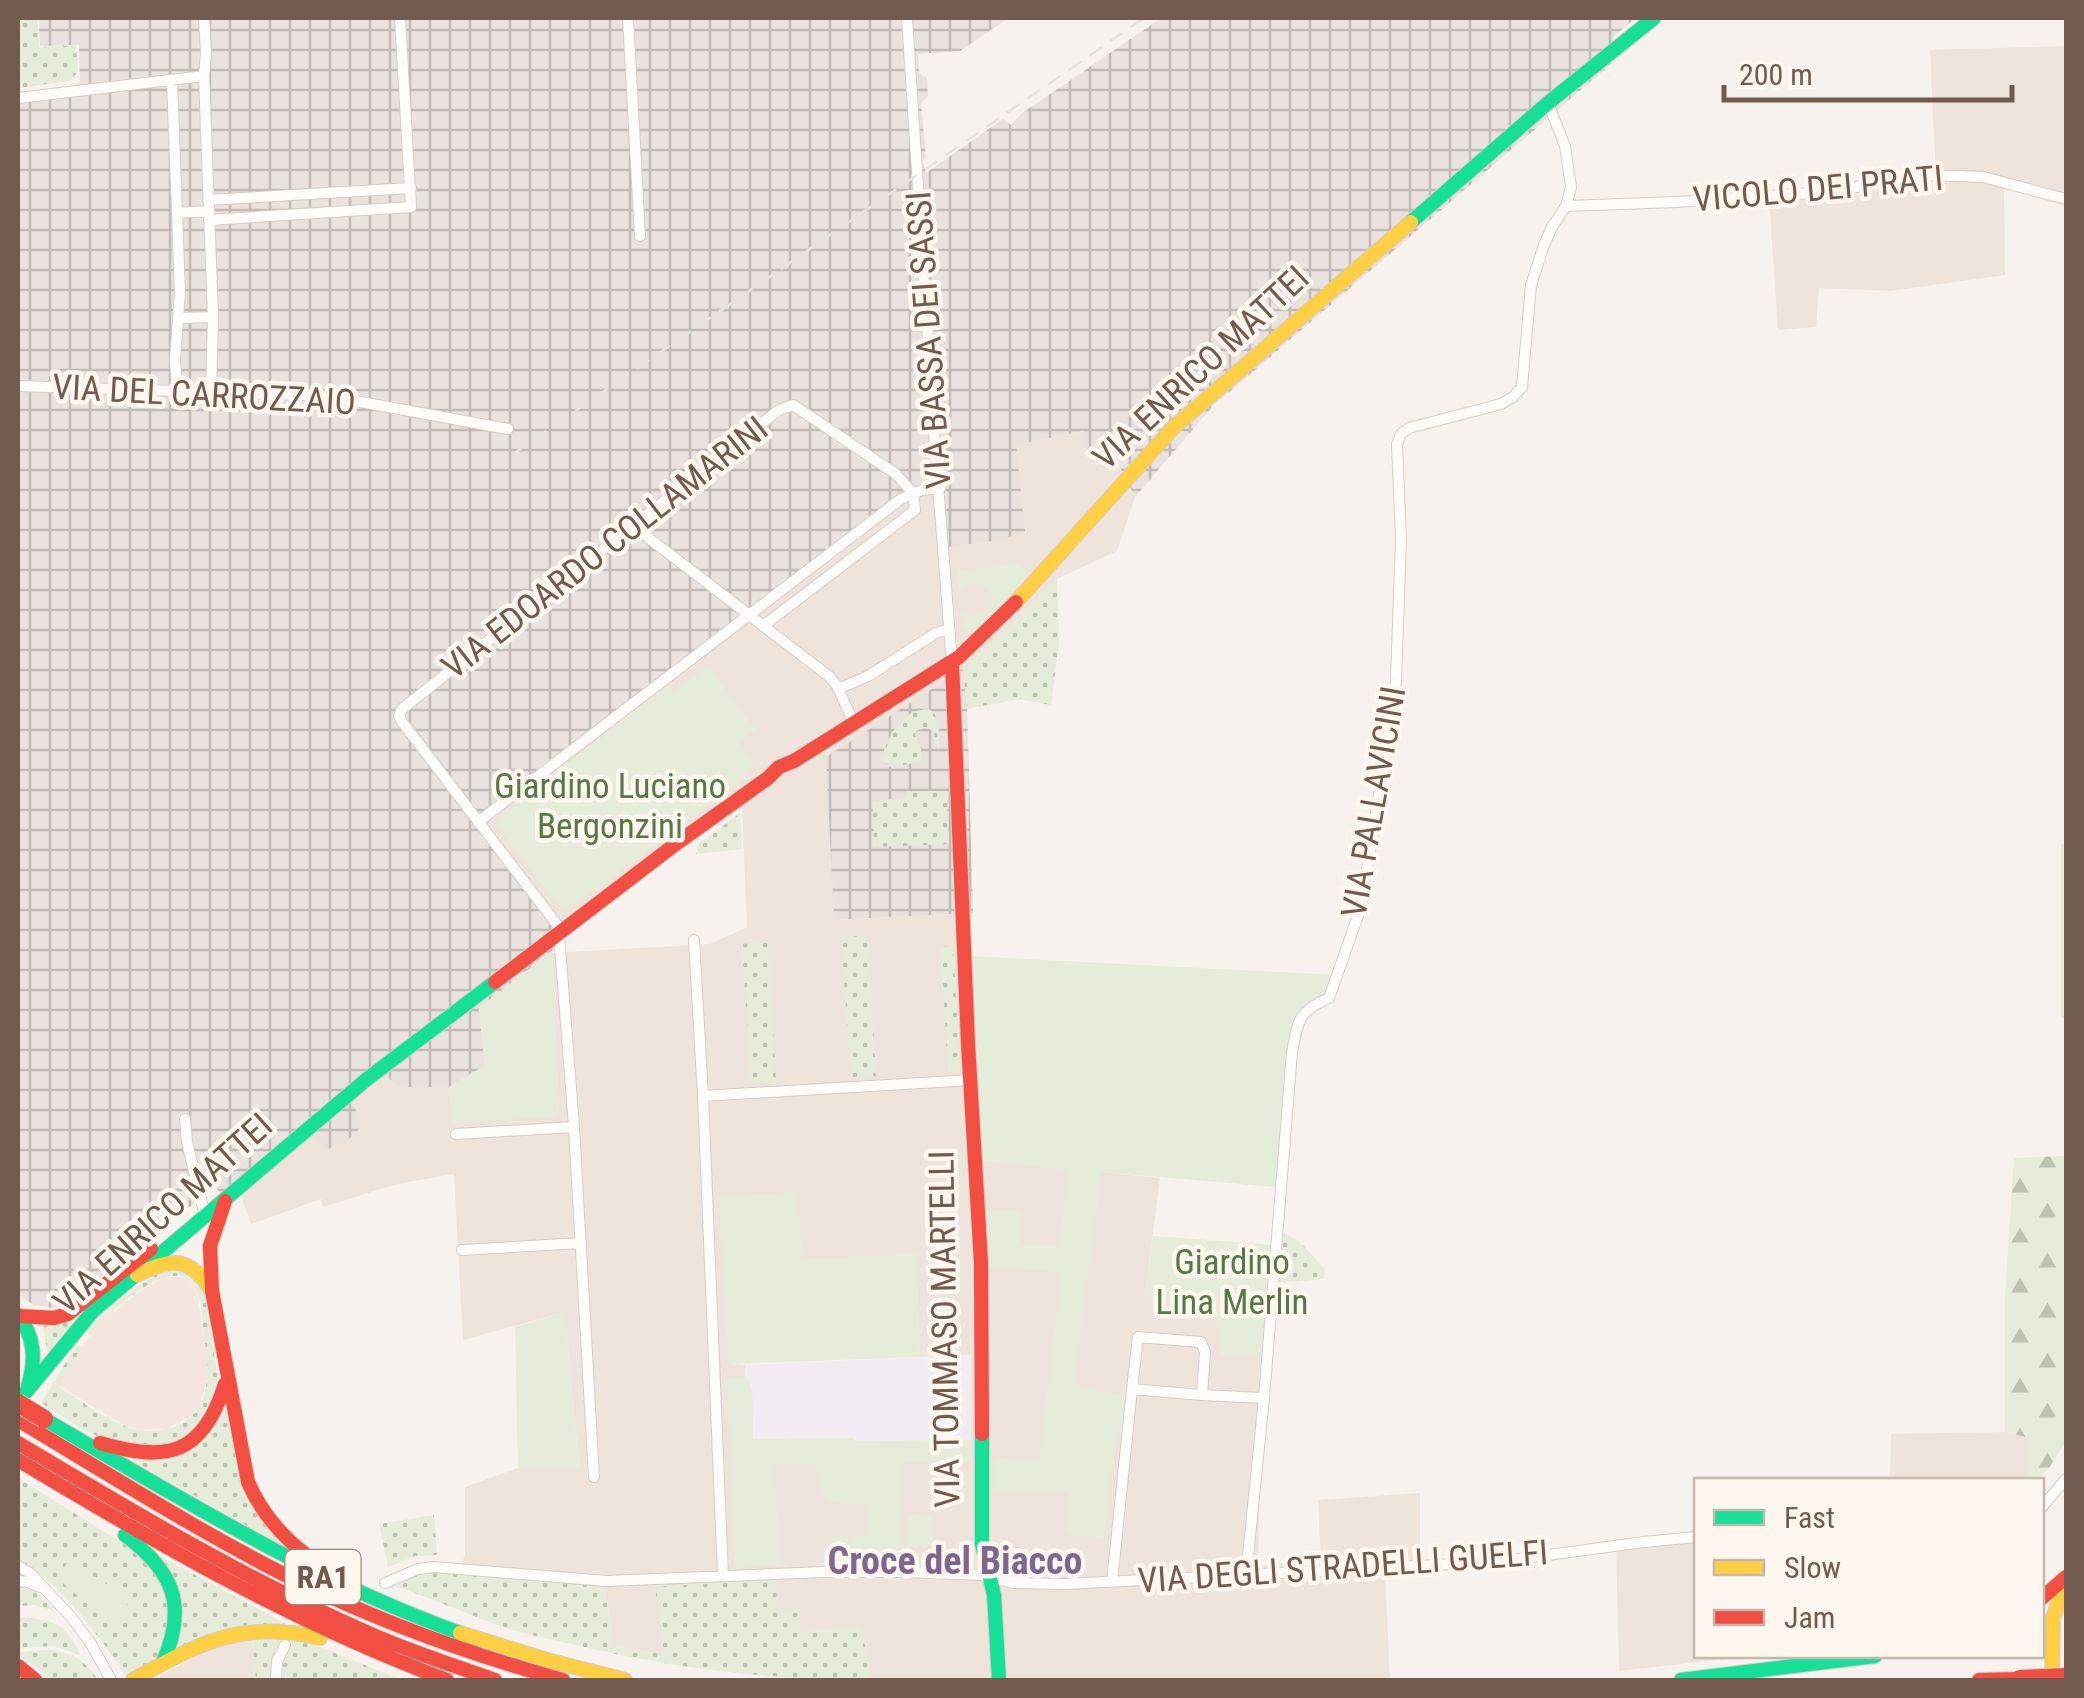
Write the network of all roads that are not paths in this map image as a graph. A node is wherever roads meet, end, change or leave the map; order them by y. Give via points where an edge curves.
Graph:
1 (204, 18) edge
2 (400, 18) edge
3 (628, 18) edge
4 (907, 18) edge
5 (1654, 18) edge
6 (204, 76) junction
7 (172, 80) junction
8 (18, 98) edge
9 (1548, 103) junction
10 (411, 188) junction
11 (302, 194) junction
12 (2066, 200) edge
13 (1566, 206) junction
14 (209, 210) junction
15 (177, 213) junction
16 (304, 214) junction
17 (640, 236) dead end
18 (213, 317) junction
19 (180, 318) junction
20 (18, 386) edge
21 (178, 390) junction
22 (211, 390) junction
23 (508, 430) dead end
24 (940, 488) junction
25 (913, 492) junction
26 (634, 526) junction
27 (750, 615) junction
28 (764, 626) junction
29 (949, 629) junction
30 (952, 663) junction
31 (838, 689) junction
32 (854, 723) junction
33 (478, 822) junction
34 (560, 932) junction
35 (694, 940) dead end
36 (971, 1080) junction
37 (703, 1096) junction
38 (185, 1118) dead end
39 (574, 1127) junction
40 (305, 1131) junction
41 (456, 1134) dead end
42 (225, 1201) junction
43 (203, 1208) junction
44 (581, 1243) junction
45 (462, 1250) dead end
46 (136, 1275) junction
47 (212, 1292) junction
48 (18, 1316) edge
49 (227, 1379) junction
50 (1132, 1389) junction
51 (1202, 1394) junction
52 (1264, 1398) junction
53 (20, 1401) edge
54 (18, 1420) edge
55 (33, 1442) edge
56 (594, 1477) dead end
57 (2066, 1479) edge
58 (88, 1502) junction
59 (2044, 1505) edge
60 (1694, 1538) edge
61 (18, 1566) edge
62 (723, 1576) junction
63 (990, 1576) junction
64 (1246, 1576) junction
65 (2066, 1579) edge
66 (18, 1581) edge
67 (1112, 1582) junction
68 (385, 1584) dead end
69 (42, 1587) junction
70 (2044, 1596) edge
71 (482, 1639) junction
72 (285, 1646) dead end
73 (368, 1651) junction
74 (1859, 1658) edge
75 (163, 1662) junction
76 (18, 1666) edge
77 (2066, 1678) edge
78 (2020, 1679) edge
79 (35, 1680) edge
80 (111, 1680) edge
81 (133, 1680) edge
82 (278, 1680) edge
83 (447, 1680) edge
84 (494, 1680) edge
85 (563, 1680) edge
86 (625, 1680) edge
87 (999, 1680) edge
88 (1681, 1680) edge
89 (1979, 1680) edge
90 (2052, 1680) edge

1 - 6 street
2 - 10 street
3 - 17 street
4 - 24 street, VIA BASSA DEI SASSI
5 - 9 main road, VIA ENRICO MATTEI
6 - 7 street
6 - 14 street
7 - 8 street
7 - 15 street
9 - 13 street, VIA PALLAVICINI via 1570,167
9 - 30 main road, VIA ENRICO MATTEI via 1173,428 1011,608
10 - 11 street
10 - 16 street via 411,207
11 - 14 street
11 - 16 street
12 - 13 street, VICOLO DEI PRATI via 1983,178 1928,175 1826,192
13 - 52 street, VIA PALLAVICINI via 1531,285 1522,387 1502,404 1409,428 1397,444 1401,539 1393,706 1361,906 1329,998 1308,1007 1298,1021 1292,1052
14 - 15 street
14 - 16 street
14 - 18 street
15 - 19 street
18 - 19 street
18 - 22 street
19 - 21 street
20 - 21 street, VIA DEL CARROZZAIO
21 - 22 street, VIA DEL CARROZZAIO
22 - 23 street, VIA DEL CARROZZAIO via 340,398
24 - 25 street
24 - 29 street, VIA BASSA DEI SASSI
25 - 26 street, VIA EDOARDO COLLAMARINI via 793,405
25 - 27 street
25 - 28 street via 914,510
26 - 27 street
26 - 33 street, VIA EDOARDO COLLAMARINI via 399,716
27 - 28 street
27 - 33 street
28 - 31 street
29 - 30 street, VIA BASSA DEI SASSI
29 - 31 street
30 - 32 main road, VIA ENRICO MATTEI
30 - 36 main road, VIA TOMMASO MARTELLI
31 - 32 street
32 - 34 main road, VIA ENRICO MATTEI via 772,771
33 - 34 street
34 - 39 street
34 - 40 main road, VIA ENRICO MATTEI
35 - 37 street
36 - 37 street
36 - 63 main road, VIA TOMMASO MARTELLI via 981,1262 982,1544
37 - 62 street
38 - 43 street, VIA ENRICO MATTEI
39 - 41 street
39 - 44 street
40 - 42 main road, VIA ENRICO MATTEI
40 - 43 main road, VIA ENRICO MATTEI
42 - 46 main road, VIA ENRICO MATTEI
42 - 47 main road via 210,1246
43 - 48 main road, VIA ENRICO MATTEI via 68,1314
44 - 45 street
44 - 56 street
46 - 47 main road via 183,1262
46 - 53 main road, VIA ENRICO MATTEI via 83,1322
47 - 49 main road
48 - 53 main road via 33,1343
49 - 55 main road via 209,1425 172,1451
49 - 71 main road via 248,1482 283,1536 323,1567
50 - 51 street
50 - 51 street via 1138,1338 1201,1342
50 - 67 street
51 - 52 street
52 - 64 street, VIA PALLAVICINI
53 - 55 main road, RA1, bridge
54 - 55 main road
55 - 58 main road, RA1
55 - 71 main road, RA1 via 203,1512 320,1575
55 - 84 main road via 204,1553 317,1612
55 - 85 main road via 325,1594 442,1642
57 - 59 street
58 - 73 main road, RA1 via 244,1592
58 - 75 main road via 168,1579 178,1618
60 - 64 street, VIA DEGLI STRADELLI GUELFI via 1518,1559
61 - 69 street
62 - 63 street, VIA DEGLI STRADELLI GUELFI
62 - 68 street, VIA DEGLI STRADELLI GUELFI via 607,1580 434,1567
63 - 67 street, VIA DEGLI STRADELLI GUELFI via 1012,1583
63 - 87 main road, VIA TOMMASO MARTELLI
64 - 67 street, VIA DEGLI STRADELLI GUELFI
65 - 70 main road
65 - 90 main road via 2052,1618
66 - 69 street
69 - 80 street via 90,1642
71 - 86 main road, RA1
72 - 82 street
73 - 75 main road via 266,1630 216,1638
73 - 83 main road, RA1
74 - 88 main road
75 - 81 main road
76 - 79 main road
77 - 78 main road, bridge
78 - 89 main road

